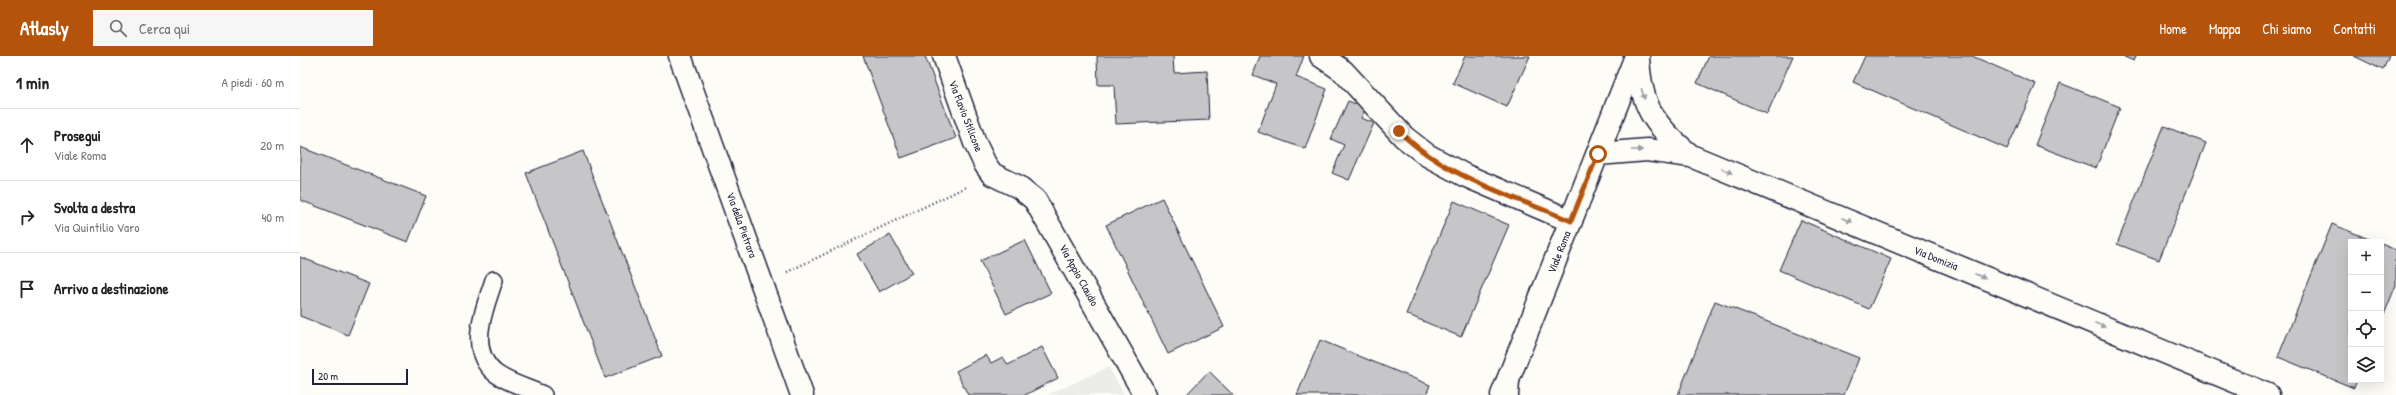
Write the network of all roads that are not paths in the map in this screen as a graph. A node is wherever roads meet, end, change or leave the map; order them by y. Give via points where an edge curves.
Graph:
1 (680, 56) edge
2 (944, 56) edge
3 (1321, 56) edge
4 (1637, 56) edge
5 (1598, 154) junction
6 (1691, 156) junction
7 (992, 174) joint
8 (1571, 221) junction
9 (494, 280) dead end
10 (1505, 392) edge
11 (543, 395) edge
12 (802, 395) edge
13 (1145, 395) edge
14 (2268, 395) edge

1 - 12 street, Via della Pietrara
2 - 7 street, Via Flavio Stilicone via 975,144
3 - 8 street via 1343,72 1404,136 1427,155 1464,175
4 - 5 street, Viale Roma
4 -> 6 street via 1642,94 1650,111 1662,130
5 -> 6 street, Via Domizia via 1647,150
5 - 8 street, Viale Roma
6 -> 14 street, Via Domizia
7 - 13 street, Via Appio Claudio via 1019,187 1035,200
8 - 10 street, Viale Roma
9 - 11 lane via 479,330 482,353 494,372

